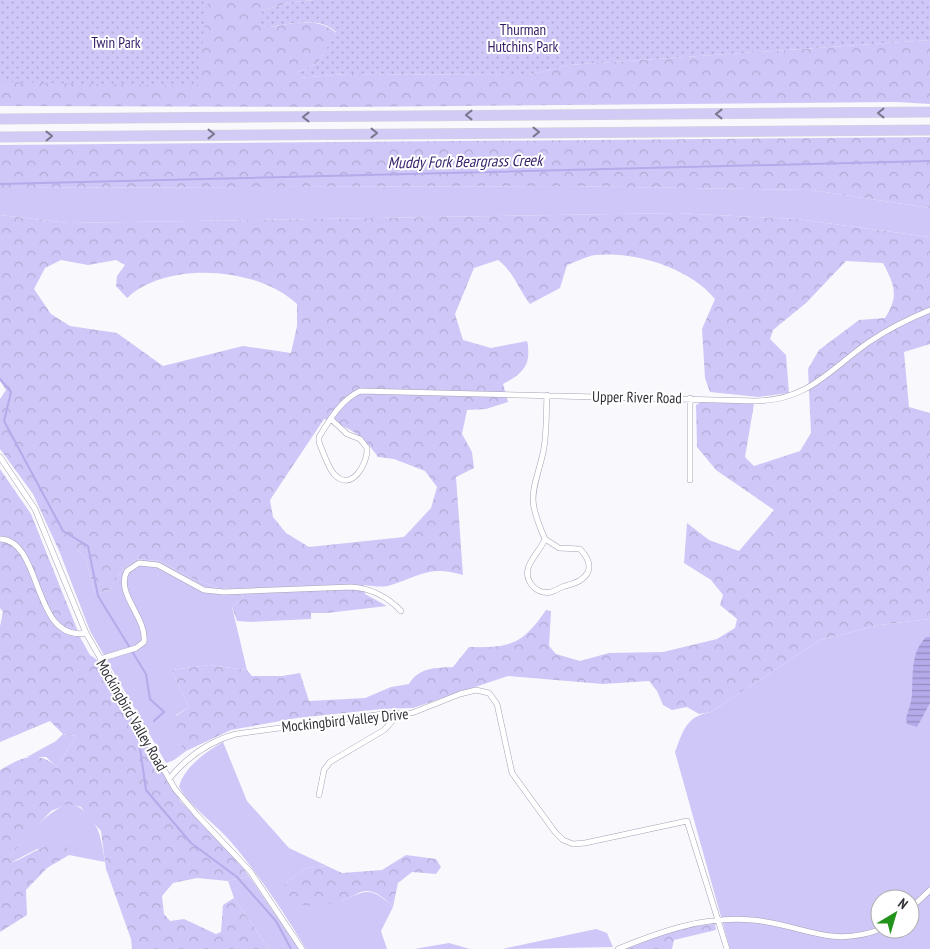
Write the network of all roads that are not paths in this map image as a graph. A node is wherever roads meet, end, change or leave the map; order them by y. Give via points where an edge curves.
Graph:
1 (930, 112) edge
2 (0, 119) edge
3 (930, 130) edge
4 (0, 137) edge
5 (930, 310) edge
6 (547, 395) junction
7 (690, 398) junction
8 (332, 420) junction
9 (0, 457) edge
10 (690, 480) dead end
11 (0, 539) edge
12 (545, 539) junction
13 (401, 611) dead end
14 (86, 633) junction
15 (100, 659) junction
16 (398, 715) junction
17 (170, 779) junction
18 (319, 795) dead end
19 (930, 890) edge
20 (920, 900) edge
21 (717, 920) junction
22 (870, 934) edge
23 (302, 949) edge
24 (618, 949) edge
25 (726, 949) edge

1 -> 2 highway
4 -> 3 highway
5 - 7 street, Upper River Road via 894,326 797,395 771,401
6 - 7 street, Upper River Road
6 - 8 street, Upper River Road via 360,391 347,398
6 - 12 street via 544,444 532,500
7 - 10 street
8 - 8 street, Upper River Road via 319,442 333,474 340,479 353,478 362,468 367,448 360,439 347,434
9 - 14 street, Mockingbird Valley Road via 35,509
11 - 14 street via 12,541 21,549 48,610 64,631 74,635
12 - 12 street via 528,567 528,579 534,588 549,593 586,578 587,557 580,549 558,548
13 - 15 street via 383,597 366,589 351,587 204,590 158,565 139,562 127,571 124,587 144,630 144,642
14 - 15 street, Mockingbird Valley Road
15 - 17 street, Mockingbird Valley Road
16 - 17 street, Mockingbird Valley Drive via 299,724 230,735 203,748
16 - 18 street via 384,730 326,766
16 - 21 street, Mockingbird Valley Drive via 422,710 468,691 489,693 497,704 512,773 555,832 569,843 585,843 686,819
17 - 23 street, Mockingbird Valley Road via 185,802 250,871
19 - 20 street
21 - 22 street via 773,923 819,938 841,941
21 - 24 street via 669,929
21 - 25 street, Mockingbird Valley Drive

